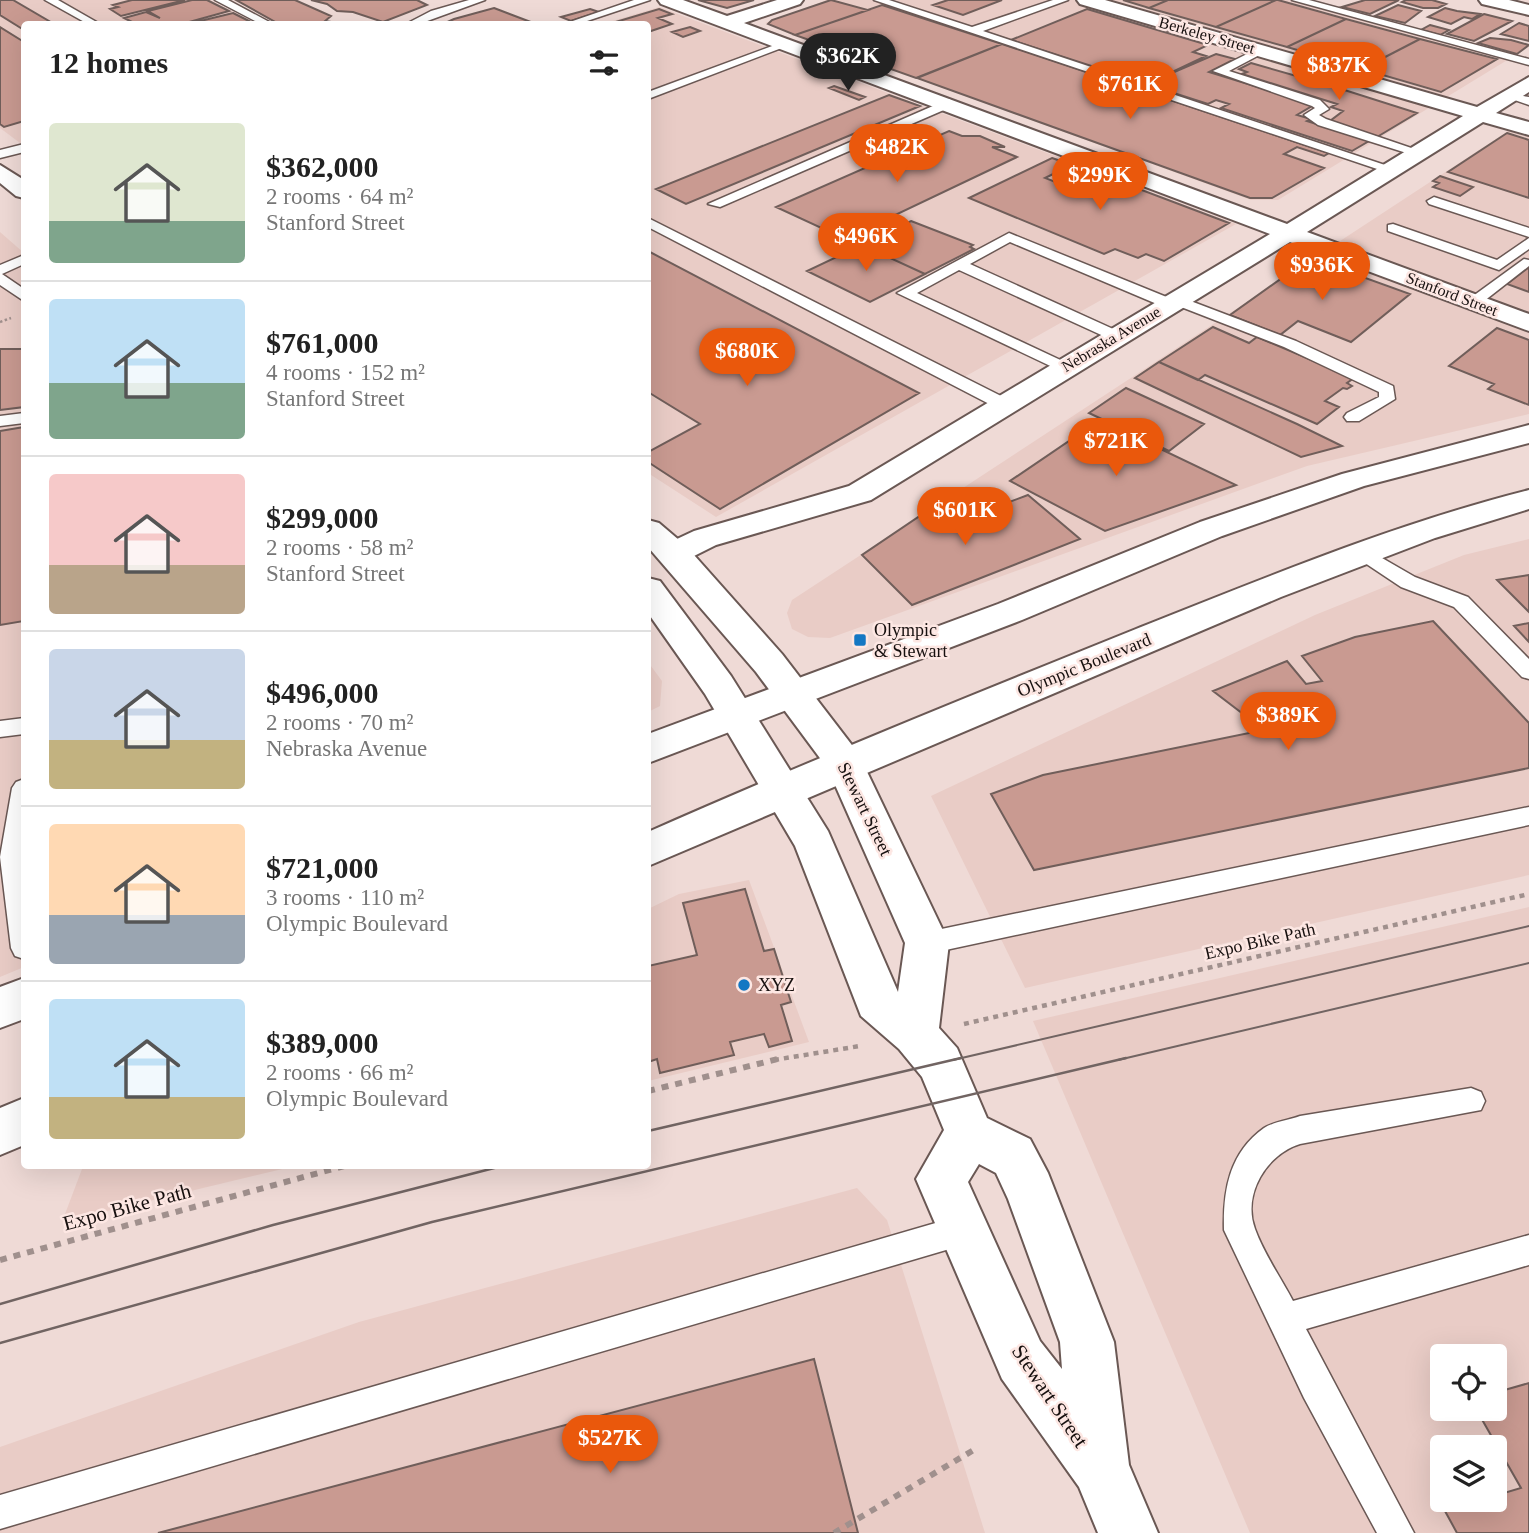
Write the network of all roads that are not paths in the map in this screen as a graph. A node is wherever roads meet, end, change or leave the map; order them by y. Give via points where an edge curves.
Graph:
1 (50, 0) edge
2 (220, 0) edge
3 (452, 0) edge
4 (480, 0) edge
5 (645, 0) edge
6 (667, 0) edge
7 (794, 0) edge
8 (879, 0) edge
9 (1063, 0) edge
10 (1086, 0) edge
11 (1297, 0) edge
12 (1488, 0) edge
13 (463, 5) junction
14 (1529, 10) edge
15 (90, 21) edge
16 (262, 21) edge
17 (419, 21) edge
18 (578, 21) edge
19 (728, 22) junction
20 (972, 31) junction
21 (787, 44) junction
22 (1261, 51) junction
23 (1529, 62) edge
24 (1523, 93) edge
25 (651, 95) edge
26 (949, 103) junction
27 (1479, 115) junction
28 (1529, 129) edge
29 (21, 149) edge
30 (1297, 152) dead end
31 (1420, 153) junction
32 (0, 154) edge
33 (0, 172) edge
34 (1385, 175) junction
35 (21, 189) edge
36 (1434, 201) dead end
37 (715, 204) dead end
38 (651, 224) edge
39 (1393, 228) dead end
40 (1289, 231) junction
41 (1529, 233) edge
42 (1529, 242) edge
43 (1529, 259) edge
44 (21, 260) edge
45 (958, 264) junction
46 (0, 270) edge
47 (0, 278) edge
48 (21, 294) edge
49 (1172, 302) junction
50 (1474, 302) junction
51 (1529, 323) edge
52 (1116, 335) junction
53 (1063, 367) junction
54 (1003, 404) junction
55 (1353, 417) dead end
56 (21, 418) edge
57 (0, 421) edge
58 (1529, 433) edge
59 (1529, 499) edge
60 (661, 541) edge
61 (1363, 553) junction
62 (651, 592) edge
63 (1529, 672) edge
64 (793, 691) junction
65 (736, 714) junction
66 (21, 726) edge
67 (0, 729) edge
68 (651, 748) edge
69 (844, 763) junction
70 (783, 790) junction
71 (1529, 816) edge
72 (21, 824) edge
73 (651, 849) edge
74 (21, 929) edge
75 (927, 943) junction
76 (21, 999) edge
77 (0, 1008) edge
78 (915, 1034) junction
79 (1471, 1101) dead end
80 (21, 1122) edge
81 (0, 1132) edge
82 (970, 1134) junction
83 (963, 1230) junction
84 (1529, 1250) edge
85 (1285, 1319) junction
86 (1100, 1467) junction
87 (0, 1511) edge
88 (1128, 1533) edge
89 (1396, 1533) edge

1 - 15 lane
2 - 16 lane
3 - 13 lane
4 - 13 lane
5 - 18 lane
6 - 19 street, Stanford Street
7 - 19 street
8 - 20 lane
9 - 20 lane
10 - 22 street, Berkeley Street
11 - 23 lane
12 - 14 street
13 - 17 lane
19 - 21 street, Stanford Street
20 - 34 lane
21 - 25 lane
21 - 26 street, Stanford Street
22 - 27 street, Berkeley Street
22 - 31 lane via 1219,72 1316,103 1322,108 1310,115 1322,122
24 - 27 street, Nebraska Avenue
26 - 37 lane
26 - 40 street, Stanford Street
27 - 28 street, Berkeley Street
27 - 31 street, Nebraska Avenue
29 - 32 lane
30 - 34 lane
31 - 34 street, Nebraska Avenue
33 - 35 street
34 - 40 street, Nebraska Avenue
36 - 41 lane
38 - 54 lane
39 - 42 lane via 1499,266
40 - 49 street, Nebraska Avenue
40 - 50 street, Stanford Street
43 - 50 lane
44 - 46 lane
45 - 49 lane via 1009,237
45 - 52 lane
45 - 53 lane via 905,293
47 - 48 lane
49 - 52 street, Nebraska Avenue
49 - 55 lane via 1290,344 1387,390 1387,399
50 - 51 street, Stanford Street
52 - 53 street, Nebraska Avenue
53 - 54 street, Nebraska Avenue
54 - 60 street, Nebraska Avenue via 860,494 705,538
56 - 57 lane
58 - 64 street via 1353,480 1211,528 1010,612
59 - 61 street, Olympic Boulevard via 1462,517
60 - 64 street, Stewart Street
61 - 63 lane via 1408,582 1461,602
61 - 69 street, Olympic Boulevard
62 - 65 street
64 - 65 street
64 - 69 street, Stewart Street
65 - 68 street
65 - 70 street
66 - 67 lane
69 - 70 street, Olympic Boulevard
69 - 75 street, Stewart Street
70 - 73 street, Olympic Boulevard
70 - 78 street via 814,842 877,1003
71 - 75 lane
72 - 74 lane via 11,864
75 - 78 street
76 - 77 street
78 - 82 street via 940,1063
79 - 85 lane via 1274,1138 1244,1172 1238,1230
80 - 81 street
82 - 83 street, Stewart Street via 941,1179
82 - 86 street, Stewart Street via 1013,1156 1030,1190 1087,1342
83 - 86 street, Stewart Street via 1021,1360
83 - 87 lane
84 - 85 lane
85 - 89 lane
86 - 88 street, Stewart Street

